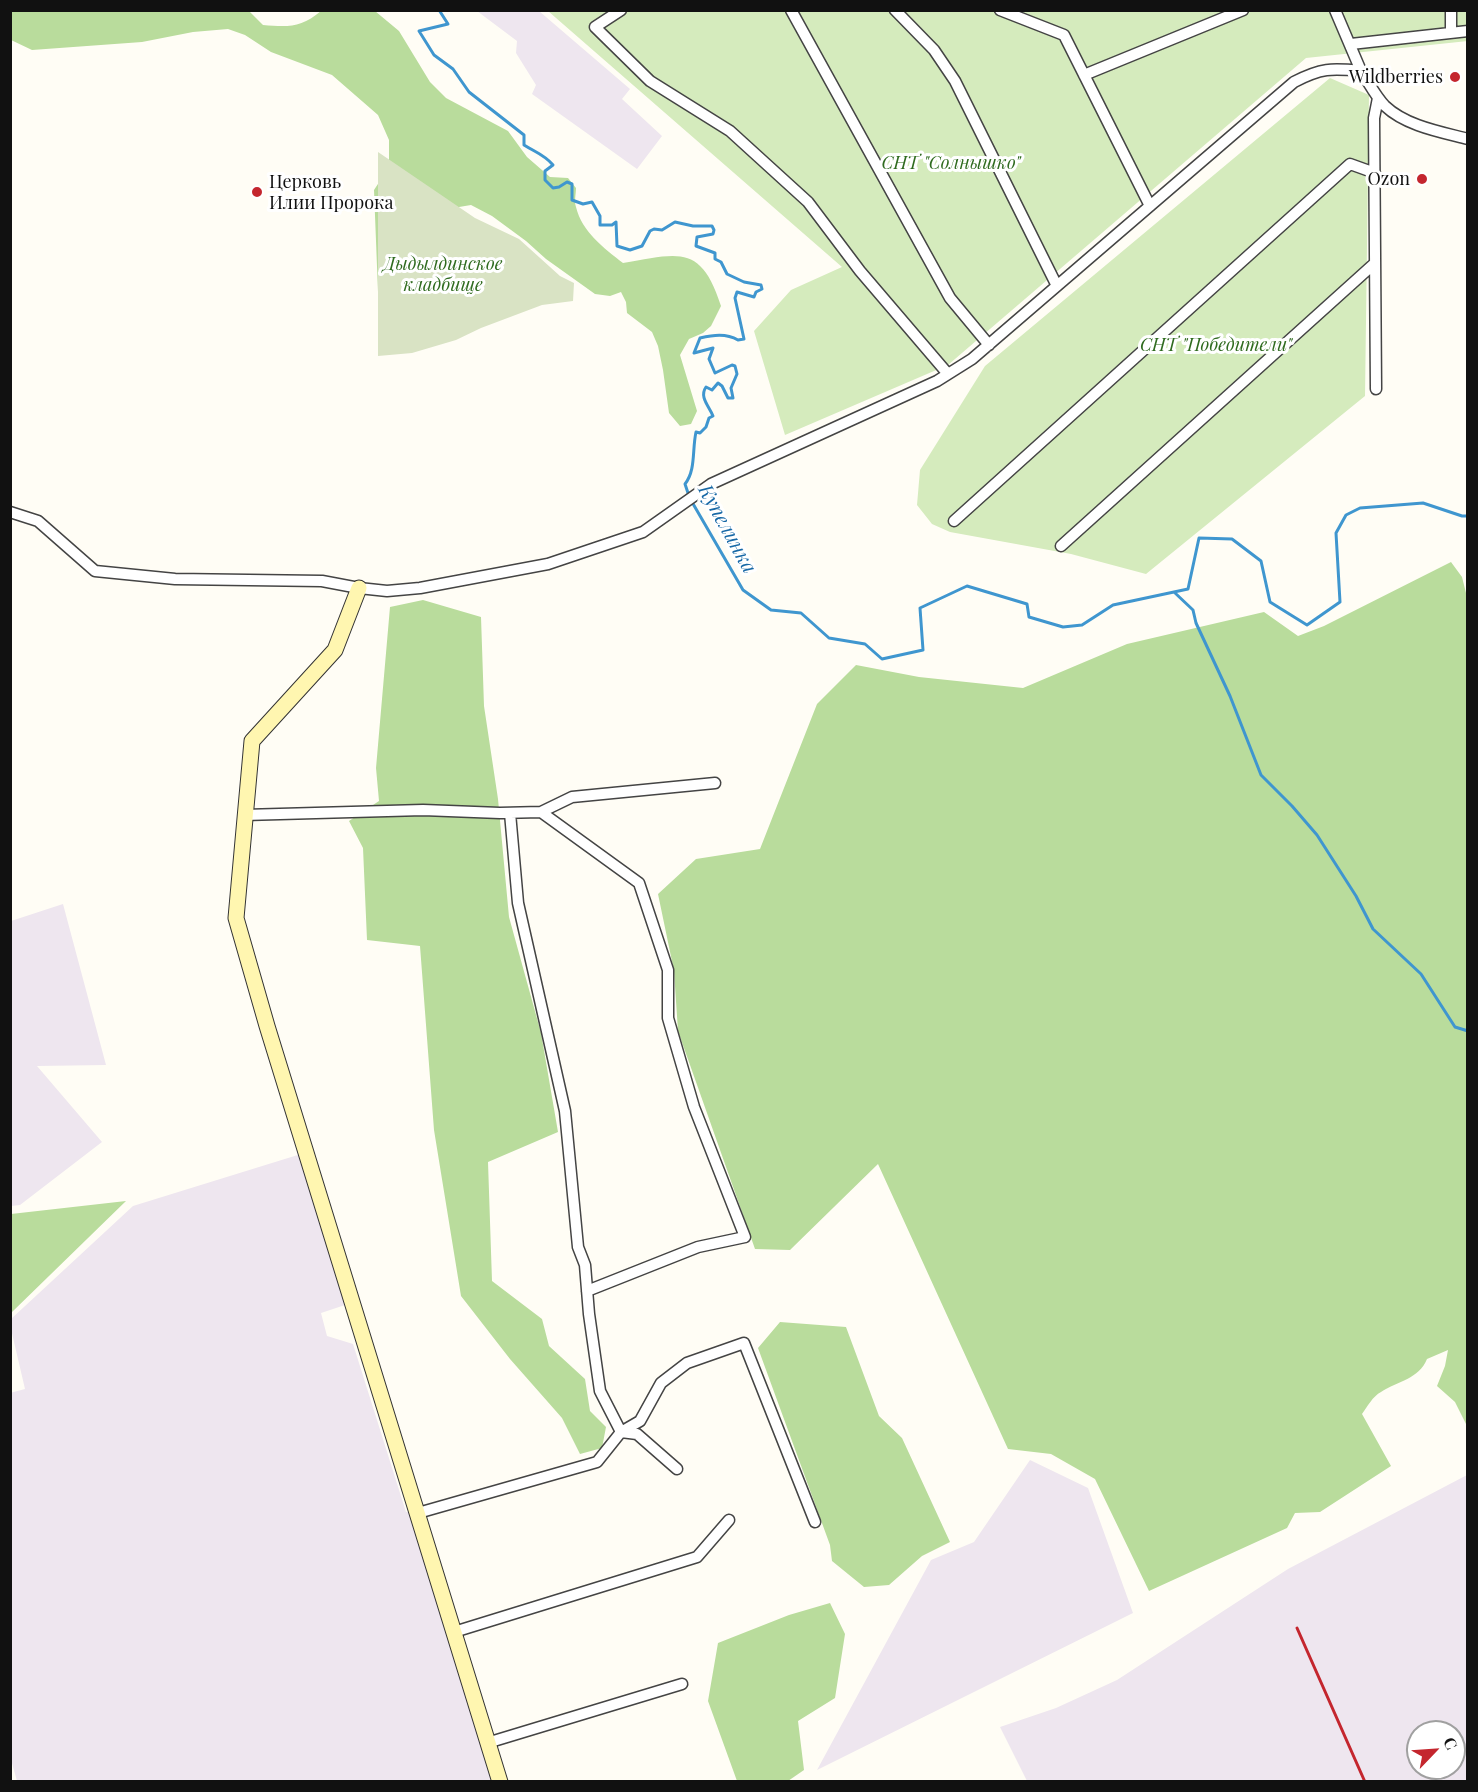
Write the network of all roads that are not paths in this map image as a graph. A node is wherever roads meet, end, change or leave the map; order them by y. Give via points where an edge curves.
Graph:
1 (621, 10) edge
2 (791, 10) edge
3 (895, 10) edge
4 (999, 10) edge
5 (1243, 10) edge
6 (1335, 10) edge
7 (1451, 10) edge
8 (1467, 31) edge
9 (1451, 32) junction
10 (1351, 44) junction
11 (1361, 71) junction
12 (1084, 75) junction
13 (1378, 98) junction
14 (1467, 139) edge
15 (1375, 173) junction
16 (1150, 206) junction
17 (1375, 263) junction
18 (1057, 286) junction
19 (989, 345) junction
20 (948, 374) junction
21 (1377, 389) dead end
22 (10, 512) edge
23 (954, 521) dead end
24 (1061, 546) dead end
25 (359, 588) junction
26 (715, 783) dead end
27 (541, 812) junction
28 (510, 813) junction
29 (244, 815) junction
30 (587, 1291) junction
31 (621, 1432) junction
32 (677, 1469) dead end
33 (418, 1513) junction
34 (729, 1520) dead end
35 (815, 1522) dead end
36 (454, 1632) junction
37 (682, 1684) dead end
38 (487, 1743) junction
39 (500, 1782) edge

1 - 20 street via 595,27 650,81 730,131 808,202 860,271
2 - 19 street via 951,298
3 - 18 street via 934,50 955,81
4 - 12 street via 1064,35
5 - 12 street
6 - 10 street
7 - 9 street
8 - 9 street
9 - 10 street
10 - 11 street
11 - 13 street
11 - 16 street via 1332,68 1294,82
12 - 16 street
13 - 14 street via 1396,115
13 - 15 street via 1374,118
15 - 17 street
15 - 23 street via 1350,165
16 - 18 street
17 - 21 street
17 - 24 street
18 - 19 street
19 - 20 street
20 - 25 street via 698,491 643,532 548,564 420,588
22 - 25 street via 38,521 95,571 175,579 322,581
25 - 29 street via 335,650 252,741
26 - 27 street via 572,796
27 - 28 street
27 - 30 street via 639,883 668,970 668,1018 694,1107 745,1237 698,1247
28 - 29 street via 423,810
28 - 30 street via 518,903 565,1111 578,1246 585,1265
29 - 33 street via 236,918
30 - 31 street via 600,1391
31 - 32 street via 638,1434
31 - 33 street via 597,1462
31 - 35 street via 640,1421 661,1383 687,1363 744,1343
33 - 36 street
34 - 36 street via 697,1557
36 - 38 street
37 - 38 street
38 - 39 street

